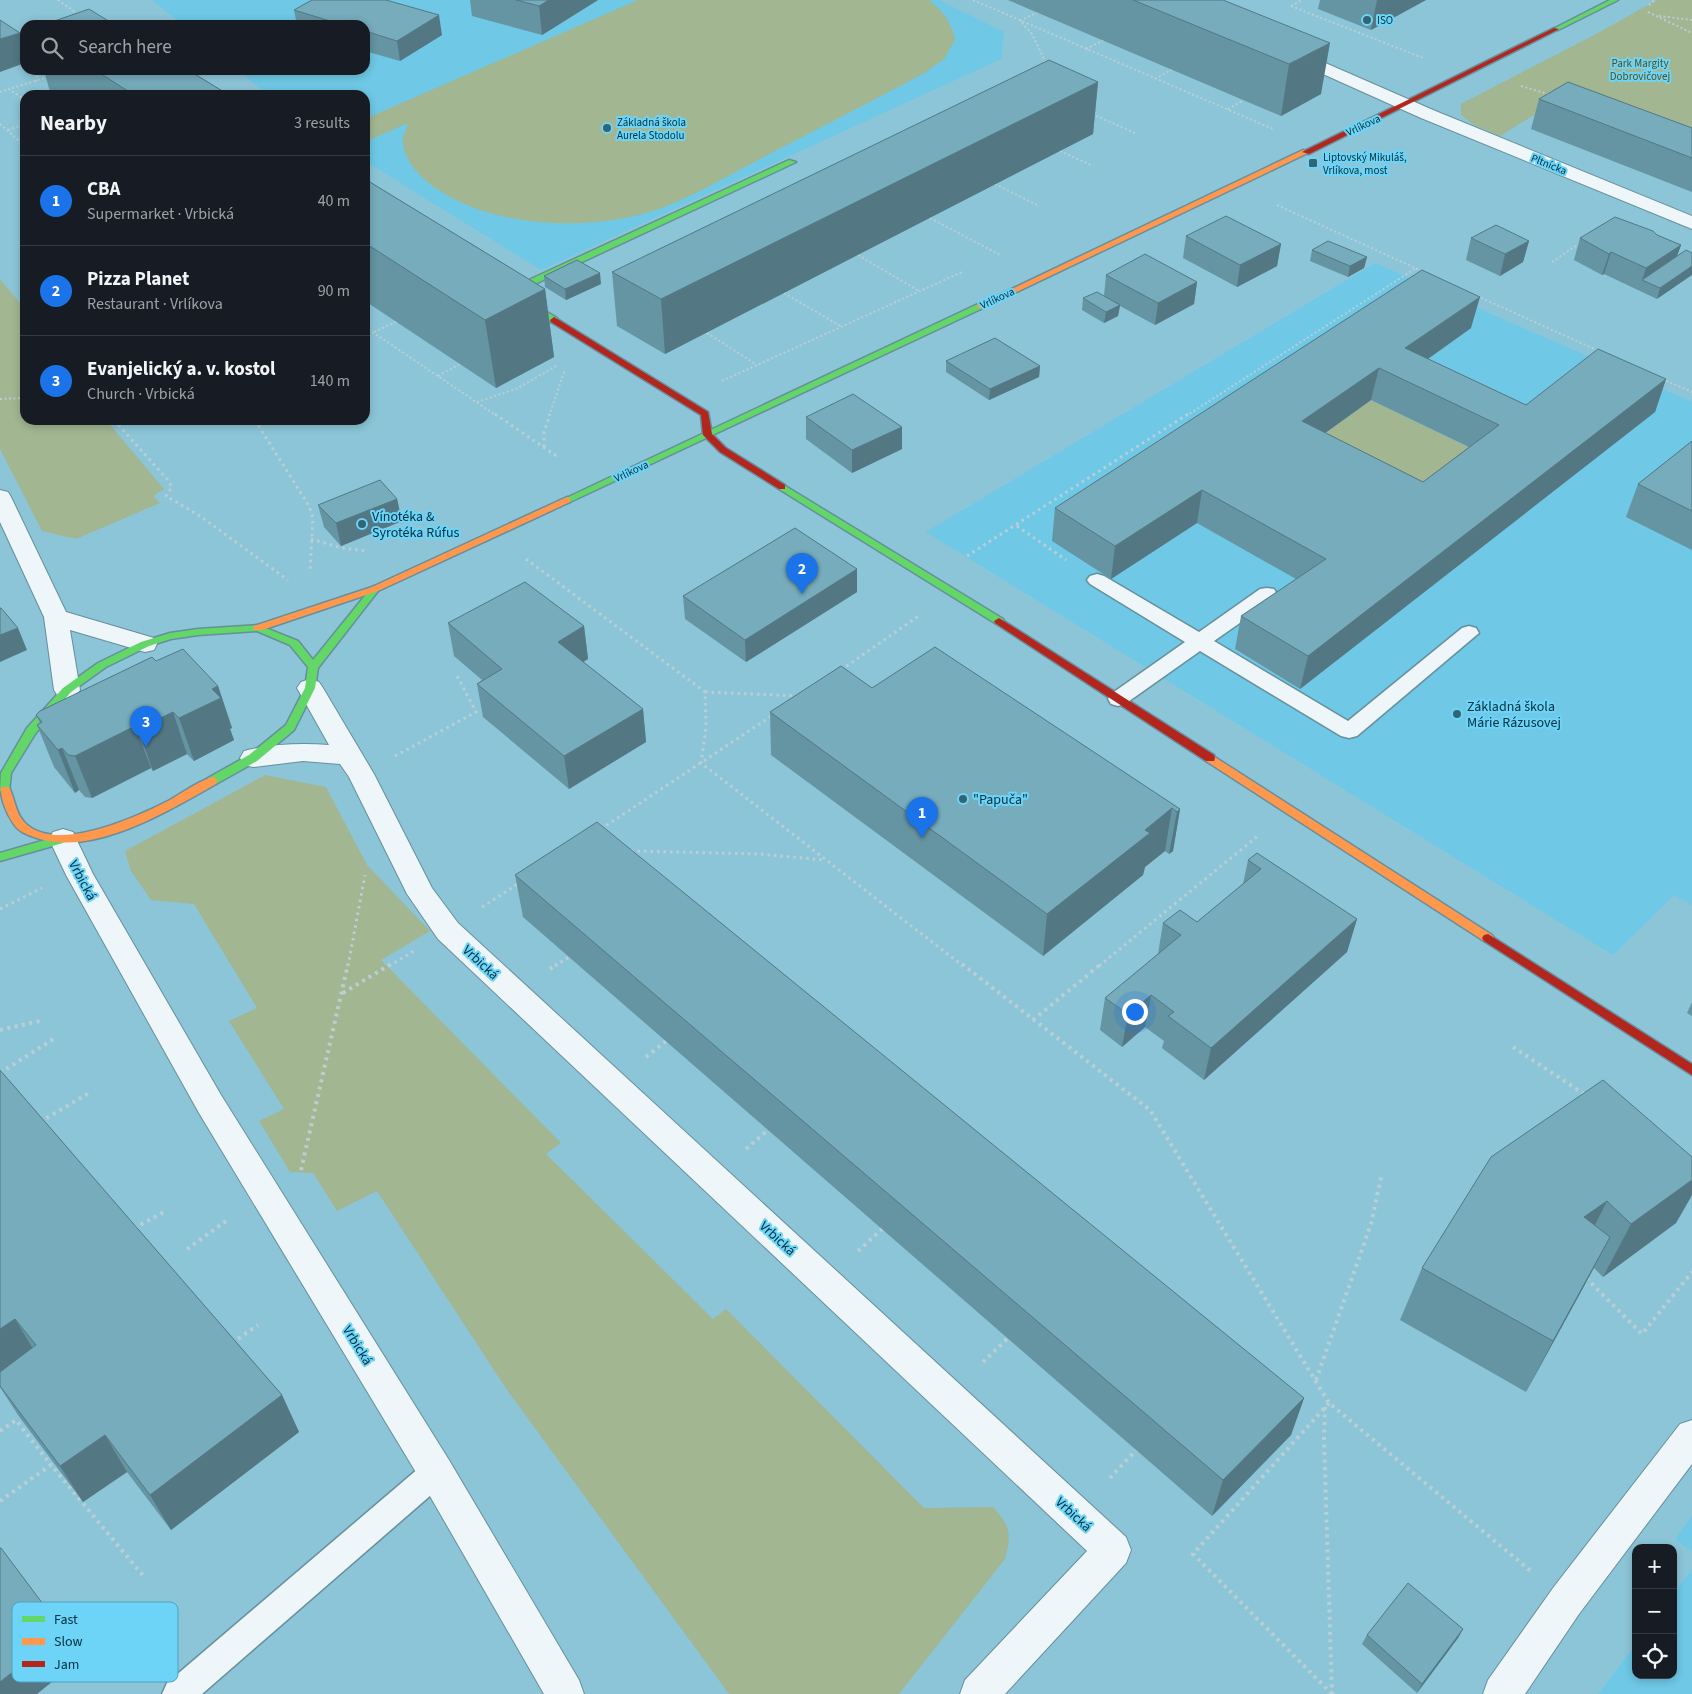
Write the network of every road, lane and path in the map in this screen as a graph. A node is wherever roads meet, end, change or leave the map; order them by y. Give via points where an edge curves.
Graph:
1 (58, 0) edge
2 (973, 0) edge
3 (1302, 0) edge
4 (1613, 1) edge
5 (1038, 12) dead end
6 (1656, 16) junction
7 (81, 17) edge
8 (1692, 20) edge
9 (1020, 21) junction
10 (1692, 33) edge
11 (1104, 40) dead end
12 (1279, 48) edge
13 (1086, 49) junction
14 (1428, 60) dead end
15 (1048, 68) edge
16 (1172, 69) edge
17 (37, 75) edge
18 (52, 76) dead end
19 (1155, 79) junction
20 (36, 82) junction
21 (1514, 84) dead end
22 (9, 89) junction
23 (0, 92) edge
24 (1553, 95) edge
25 (20, 97) edge
26 (1244, 100) edge
27 (1406, 105) junction
28 (1085, 110) edge
29 (1228, 110) junction
30 (0, 124) edge
31 (20, 126) edge
32 (7, 130) junction
33 (1276, 131) dead end
34 (1137, 134) dead end
35 (20, 142) edge
36 (1060, 150) edge
37 (792, 162) dead end
38 (1093, 166) dead end
39 (995, 184) edge
40 (1274, 204) dead end
41 (1037, 205) dead end
42 (930, 218) edge
43 (1692, 223) edge
44 (1584, 240) edge
45 (858, 255) edge
46 (1002, 256) dead end
47 (1552, 262) dead end
48 (1416, 268) junction
49 (1425, 272) edge
50 (920, 291) dead end
51 (1470, 292) edge
52 (784, 293) edge
53 (396, 322) edge
54 (842, 327) dead end
55 (370, 330) edge
56 (374, 333) junction
57 (706, 333) edge
58 (574, 334) junction
59 (1603, 352) edge
60 (568, 360) junction
61 (460, 364) edge
62 (757, 366) dead end
63 (438, 376) junction
64 (1656, 376) edge
65 (1692, 392) edge
66 (20, 398) edge
67 (0, 399) edge
68 (477, 402) junction
69 (118, 425) edge
70 (257, 425) edge
71 (708, 435) junction
72 (544, 448) junction
73 (558, 457) dead end
74 (0, 497) edge
75 (1017, 526) junction
76 (311, 539) junction
77 (375, 552) dead end
78 (518, 553) dead end
79 (966, 556) dead end
80 (309, 576) dead end
81 (1097, 580) joint
82 (293, 583) dead end
83 (375, 589) junction
84 (1267, 594) dead end
85 (927, 611) dead end
86 (56, 617) junction
87 (258, 628) junction
88 (1469, 633) dead end
89 (1199, 641) junction
90 (145, 644) junction
91 (839, 671) edge
92 (456, 674) dead end
93 (312, 678) junction
94 (67, 690) junction
95 (705, 692) junction
96 (1118, 699) junction
97 (793, 701) edge
98 (778, 711) edge
99 (348, 755) junction
100 (253, 758) junction
101 (391, 759) dead end
102 (700, 763) junction
103 (3, 776) edge
104 (1289, 810) junction
105 (593, 834) edge
106 (63, 839) junction
107 (622, 851) edge
108 (0, 857) edge
109 (825, 860) junction
110 (366, 871) dead end
111 (526, 878) edge
112 (49, 885) dead end
113 (0, 909) edge
114 (448, 931) junction
115 (568, 957) edge
116 (546, 973) dead end
117 (343, 993) junction
118 (44, 1020) dead end
119 (1033, 1020) junction
120 (0, 1030) edge
121 (55, 1038) dead end
122 (666, 1042) edge
123 (1512, 1047) dead end
124 (645, 1058) dead end
125 (1692, 1070) edge
126 (0, 1073) edge
127 (89, 1093) dead end
128 (1594, 1100) edge
129 (34, 1125) edge
130 (768, 1130) edge
131 (746, 1150) dead end
132 (1382, 1173) dead end
133 (299, 1180) dead end
134 (164, 1212) dead end
135 (236, 1214) dead end
136 (882, 1229) edge
137 (126, 1232) edge
138 (187, 1249) dead end
139 (858, 1251) dead end
140 (1692, 1272) edge
141 (1583, 1274) edge
142 (258, 1325) dead end
143 (1007, 1338) edge
144 (225, 1348) edge
145 (983, 1362) dead end
146 (1316, 1381) junction
147 (1329, 1403) junction
148 (1325, 1408) junction
149 (0, 1432) edge
150 (1692, 1436) edge
151 (1136, 1450) edge
152 (50, 1465) junction
153 (436, 1472) junction
154 (1110, 1478) dead end
155 (0, 1501) edge
156 (146, 1578) dead end
157 (1566, 1601) junction
158 (178, 1694) edge
159 (565, 1694) edge
160 (979, 1694) edge
161 (1332, 1694) edge
162 (1502, 1694) edge

1 - 7 path
2 - 9 path
3 - 14 path via 1291,6
4 - 6 path via 1631,10 1643,10
4 - 27 street, Vrlíkova
5 - 9 path
6 - 8 path
6 - 10 path
9 - 13 path
9 - 15 path via 1032,34
11 - 13 path
12 - 27 street, Pltnícka
13 - 19 path
16 - 19 path
17 - 20 path
18 - 20 path
19 - 29 path
20 - 22 path
21 - 24 path
22 - 23 path
22 - 25 path
26 - 29 path
27 - 43 street, Pltnícka
27 - 71 street, Vrlíkova
28 - 34 path
29 - 33 path
30 - 32 path
31 - 32 path
32 - 35 path
36 - 38 path
37 - 58 street via 534,281 522,292 521,300
39 - 41 path
40 - 48 path
42 - 46 path
44 - 47 path
45 - 50 path
48 - 49 path
48 - 75 path
51 - 59 path
52 - 54 path
53 - 56 path
55 - 56 path
56 - 63 path
57 - 62 path
58 - 60 path
58 - 71 street via 705,414
60 - 68 path via 516,389
60 - 72 path via 544,432
61 - 63 path
63 - 68 path
64 - 65 path
66 - 67 path
68 - 72 path
69 - 82 path via 167,479 172,487 166,496 200,516
70 - 76 path via 309,506 313,518
71 - 83 street, Vrlíkova
71 - 96 street via 722,450 893,557 931,577
72 - 73 path
74 - 86 street
75 - 79 path
75 - 81 path
76 - 77 path via 342,548
76 - 80 path
78 - 95 path
81 - 89 lane
83 - 87 street, Vrlíkova
83 - 93 street, Vrlíkova
84 - 89 lane
85 - 91 path
86 - 90 street
86 - 94 street
87 - 90 street via 198,632
87 - 93 street via 294,643
88 - 89 lane via 1349,731
89 - 96 lane
90 - 94 street via 102,665
92 - 101 path via 476,712
93 - 99 street, Vrbická
93 - 100 street, Vrlíkova via 290,727
94 - 103 street via 31,732
95 - 97 path via 801,696
95 - 102 path via 706,727
96 - 104 street
98 - 102 path
99 - 100 street via 302,752
99 - 114 street, Vrbická via 361,774 421,894
100 - 106 street, Vrlíkova via 140,820 107,832
102 - 105 path
102 - 109 path
103 - 106 street via 7,800 25,829
104 - 119 path
104 - 125 street
106 - 108 street
106 - 153 street, Vrbická via 80,875 210,1104
107 - 109 path via 740,853
109 - 119 path
110 - 117 path
111 - 114 path
112 - 113 path
114 - 117 path
114 - 160 street, Vrbická via 1113,1550
115 - 116 path
117 - 133 path
118 - 120 path
119 - 146 path via 1150,1110
121 - 126 path
122 - 124 path
123 - 128 path
127 - 129 path
130 - 131 path
132 - 146 path via 1371,1224
134 - 137 path
135 - 138 path
136 - 139 path
140 - 141 path via 1642,1334
142 - 144 path
143 - 145 path
146 - 147 path
147 - 148 path
147 - 157 path
148 - 161 path
148 - 161 path via 1193,1554
149 - 152 path via 16,1420
150 - 157 street
151 - 154 path
152 - 155 path
152 - 156 path
153 - 158 lane
153 - 159 street, Vrbická
157 - 162 street

